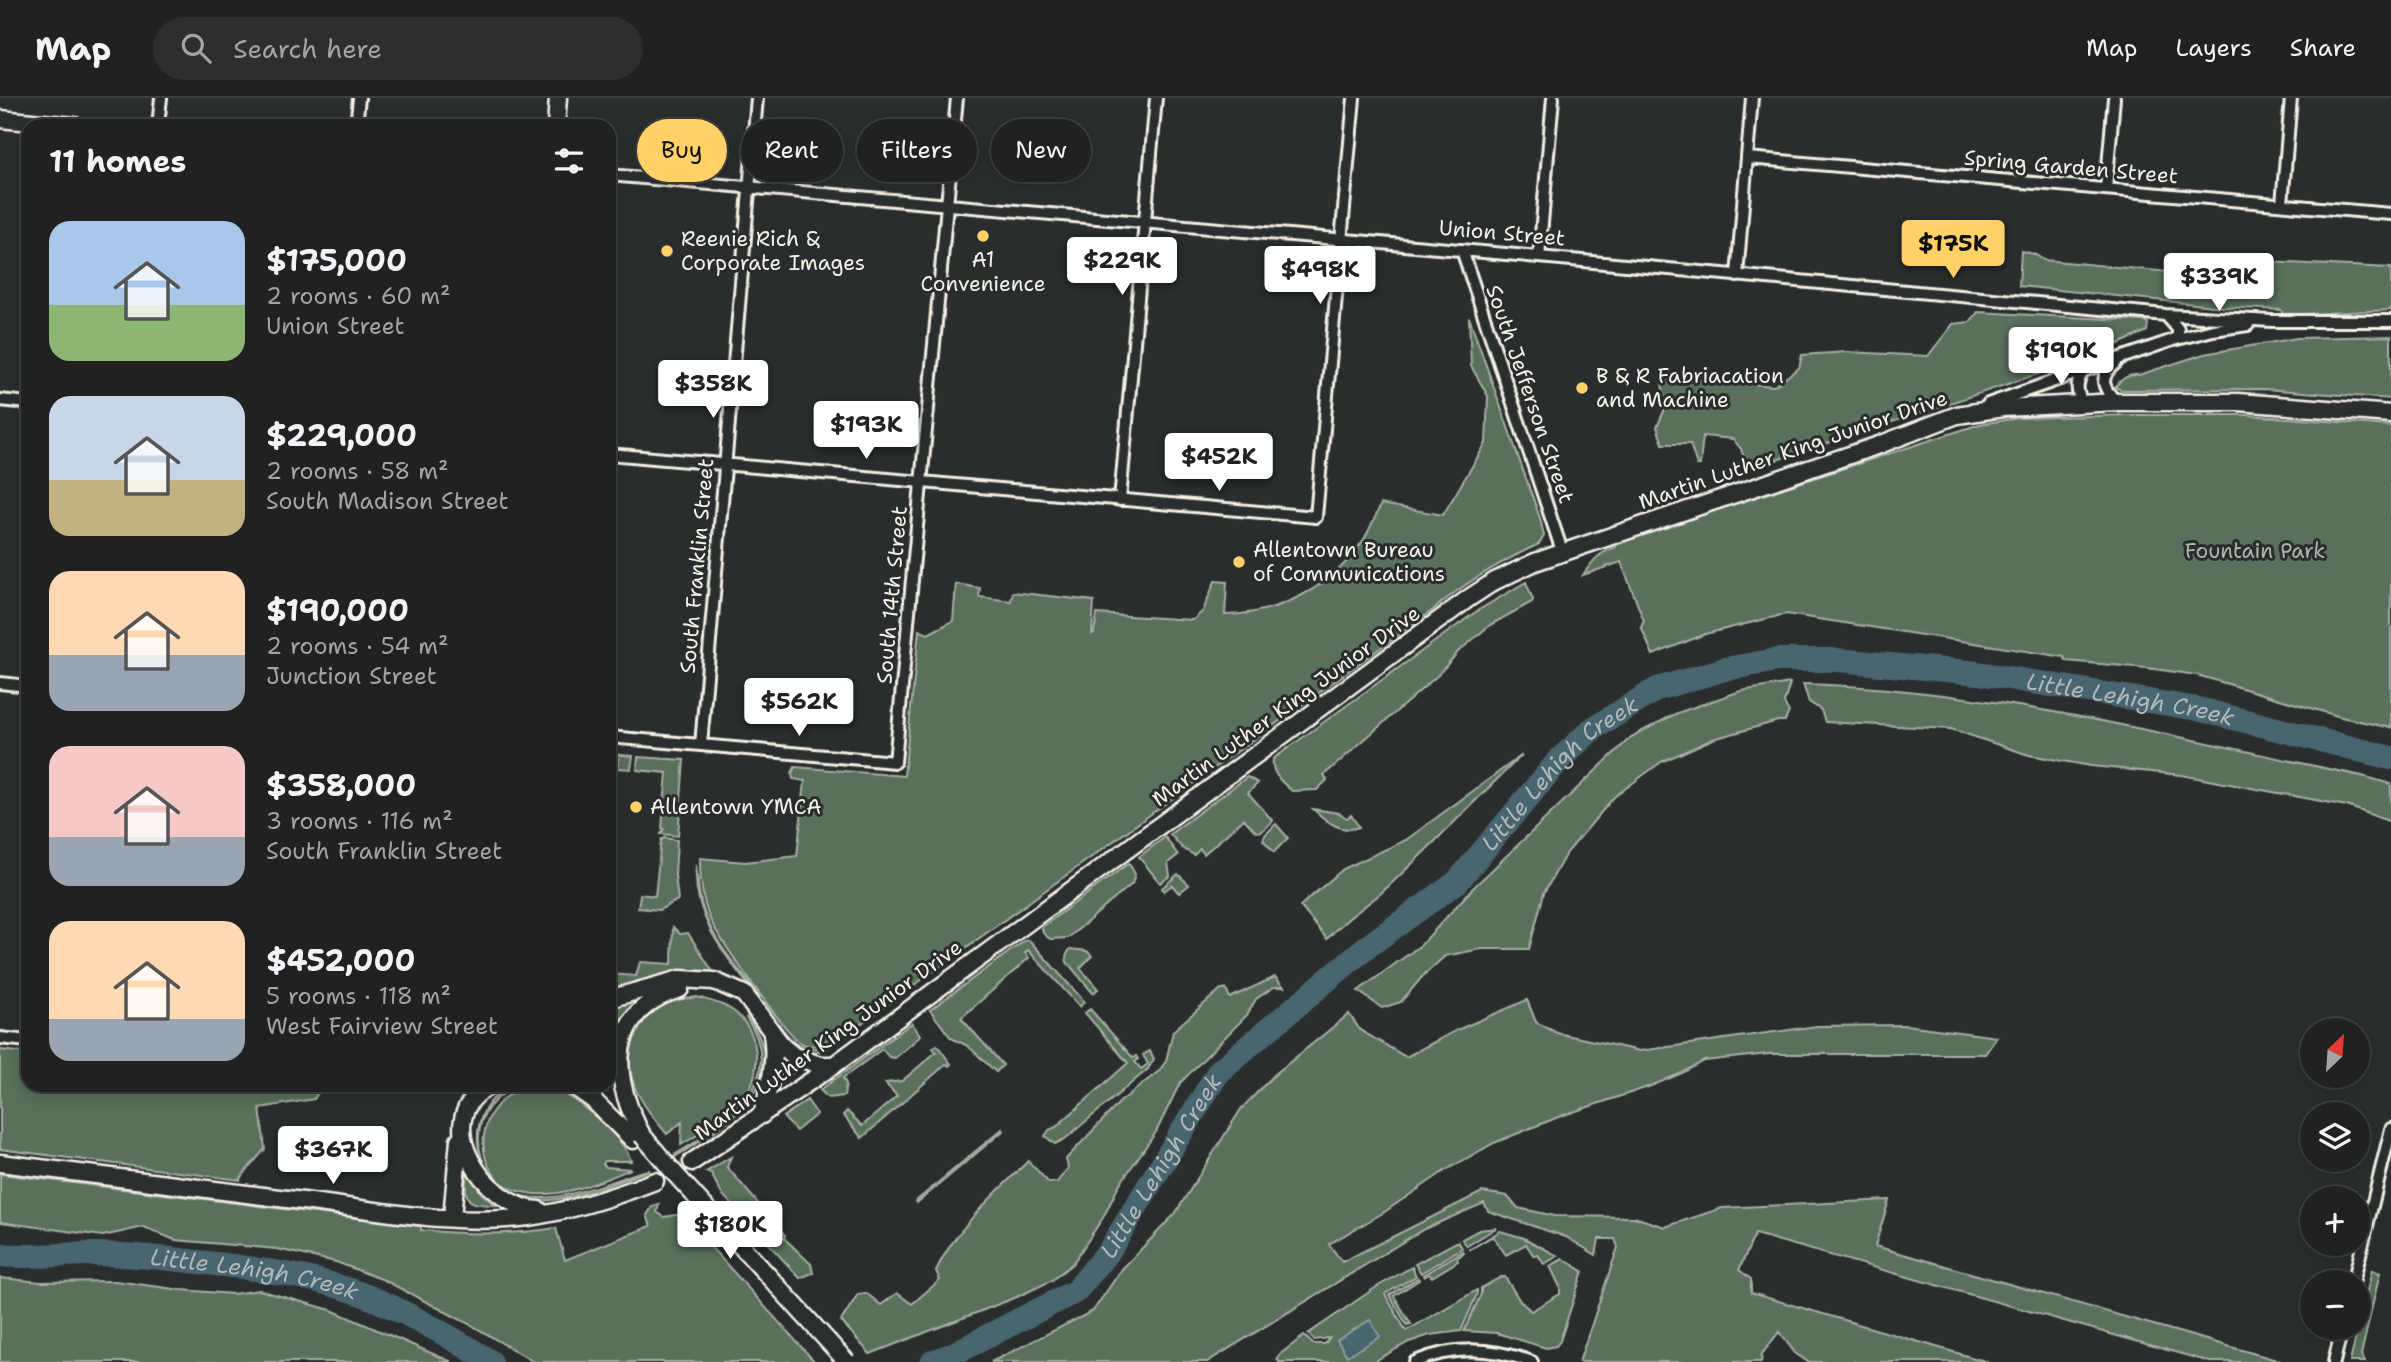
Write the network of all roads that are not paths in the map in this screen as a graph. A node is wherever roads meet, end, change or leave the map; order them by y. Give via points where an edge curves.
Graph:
1 (161, 98) edge
2 (359, 98) edge
3 (558, 98) edge
4 (757, 98) edge
5 (957, 98) edge
6 (1156, 98) edge
7 (1354, 98) edge
8 (1553, 98) edge
9 (1752, 98) edge
10 (2114, 98) edge
11 (2291, 98) edge
12 (0, 119) edge
13 (159, 119) edge
14 (357, 119) edge
15 (556, 119) edge
16 (21, 121) edge
17 (1747, 158) junction
18 (616, 176) edge
19 (750, 187) junction
20 (2106, 189) junction
21 (2281, 204) junction
22 (947, 205) junction
23 (2391, 214) edge
24 (1145, 222) junction
25 (1341, 239) junction
26 (1462, 250) junction
27 (1539, 257) junction
28 (1737, 275) junction
29 (2166, 315) junction
30 (2272, 321) junction
31 (2391, 321) edge
32 (2173, 340) junction
33 (2124, 357) junction
34 (2082, 371) junction
35 (0, 400) edge
36 (21, 402) edge
37 (2117, 402) junction
38 (2082, 403) junction
39 (2391, 414) edge
40 (1957, 415) junction
41 (616, 455) edge
42 (725, 465) junction
43 (922, 482) junction
44 (1120, 499) junction
45 (1562, 551) junction
46 (0, 683) edge
47 (21, 685) edge
48 (616, 738) edge
49 (701, 745) junction
50 (616, 997) edge
51 (749, 1001) junction
52 (771, 1031) junction
53 (0, 1038) edge
54 (21, 1040) edge
55 (834, 1065) junction
56 (463, 1092) edge
57 (477, 1092) edge
58 (582, 1092) edge
59 (599, 1092) edge
60 (762, 1115) junction
61 (460, 1127) junction
62 (2391, 1129) edge
63 (638, 1138) junction
64 (0, 1163) edge
65 (692, 1163) dead end
66 (655, 1181) dead end
67 (559, 1211) junction
68 (452, 1219) junction
69 (2356, 1270) edge
70 (2339, 1340) edge
71 (847, 1362) edge
72 (1415, 1362) edge
73 (1532, 1362) edge
74 (2334, 1362) edge

1 - 13 street
2 - 14 street
3 - 15 main road
4 - 19 street, South Franklin Street
5 - 22 street, South 14th Street
6 - 24 street
7 - 25 street
8 - 27 street
9 - 17 street
10 - 20 street
11 - 21 street
12 - 16 main road
17 - 20 street, Spring Garden Street
17 - 28 street
18 - 19 street, Union Street
19 - 22 street, Union Street
19 - 42 street, South Franklin Street
20 - 21 street, Spring Garden Street
21 - 23 street, Spring Garden Street
22 - 24 street, Union Street
22 - 43 street, South 14th Street
24 - 25 street, Union Street
24 - 44 street
25 - 26 street, Union Street
25 - 44 street via 1316,517
26 - 27 street, Union Street
26 - 45 street, South Jefferson Street
27 - 28 street, Union Street
28 - 29 street, Union Street
29 - 30 street, Union Street
29 - 32 street via 2178,329
30 - 31 street, Union Street
30 - 32 street
32 - 33 street
33 - 34 street
33 - 37 street via 2104,375 2106,392
34 - 38 street via 2077,383
34 - 40 street
35 - 36 street
37 - 38 main road, Martin Luther King Junior Drive
37 - 39 main road, Martin Luther King Junior Drive via 2238,402
38 - 40 main road, Martin Luther King Junior Drive
40 - 45 main road, Martin Luther King Junior Drive
41 - 42 street
42 - 43 street
42 - 49 street, South Franklin Street
43 - 44 street
43 - 49 street, South 14th Street via 895,762
45 - 55 main road, Martin Luther King Junior Drive via 1469,598
46 - 47 street
48 - 49 street
50 - 51 main road via 680,979 714,981
51 - 52 main road
51 - 63 main road via 711,988 679,989 664,994 637,1015 621,1044 620,1074
52 - 55 main road via 794,1056
52 - 60 main road via 773,1068
53 - 54 street
55 - 60 main road, Martin Luther King Junior Drive
56 - 61 main road
57 - 61 main road
58 - 63 main road
59 - 63 main road
60 - 65 main road, Martin Luther King Junior Drive
61 - 67 main road via 476,1170 499,1195 526,1209
61 - 68 main road
62 - 69 street
63 - 71 main road, bridge
64 - 68 main road
66 - 67 main road
67 - 68 main road via 526,1217
70 - 74 street
72 - 73 street via 1471,1350

